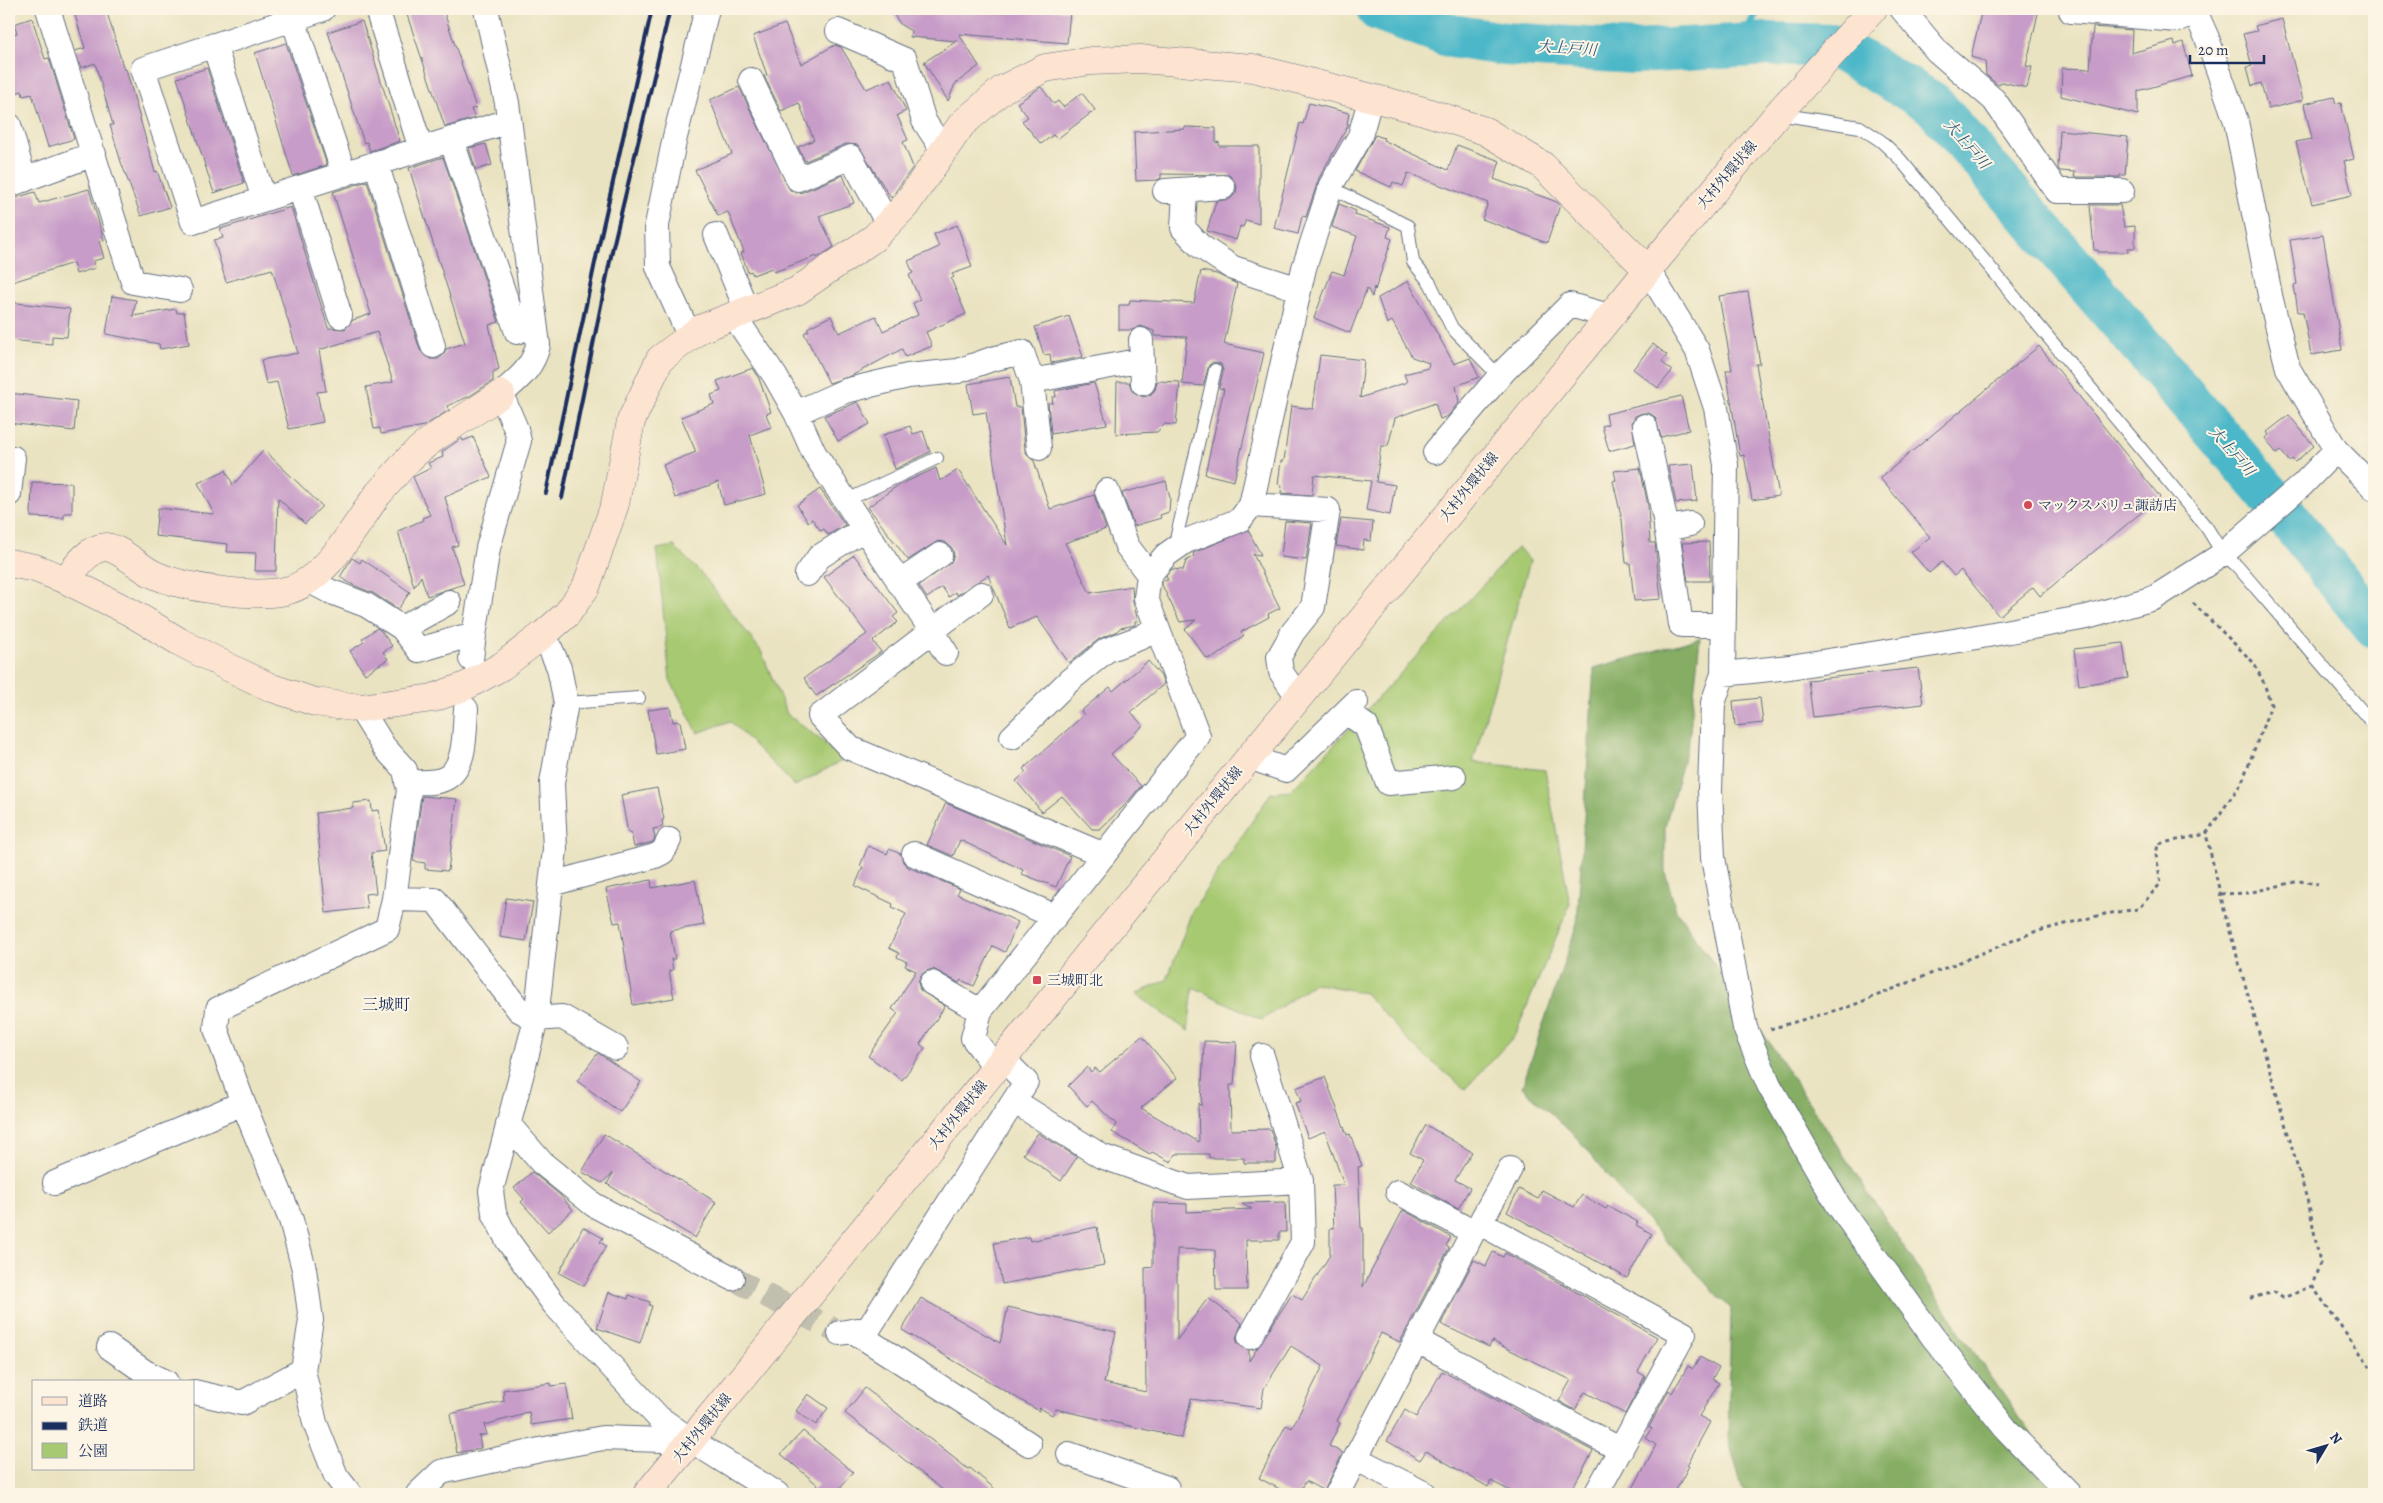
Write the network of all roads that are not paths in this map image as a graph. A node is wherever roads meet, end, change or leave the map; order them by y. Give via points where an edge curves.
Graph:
1 (48, 9) edge
2 (324, 9) edge
3 (377, 9) edge
4 (486, 9) edge
5 (707, 9) edge
6 (1873, 9) edge
7 (1902, 9) edge
8 (2195, 11) edge
9 (2071, 12) dead end
10 (292, 19) junction
11 (838, 31) dead end
12 (214, 46) junction
13 (751, 80) dead end
14 (1371, 98) junction
15 (1780, 111) junction
16 (509, 121) junction
17 (9, 125) edge
18 (451, 139) junction
19 (421, 149) junction
20 (943, 150) junction
21 (94, 154) junction
22 (376, 164) junction
23 (344, 174) junction
24 (16, 182) edge
25 (1223, 187) dead end
26 (1330, 187) junction
27 (300, 188) junction
28 (2122, 190) dead end
29 (264, 200) junction
30 (888, 224) junction
31 (716, 235) dead end
32 (1648, 270) junction
33 (1299, 289) junction
34 (180, 290) dead end
35 (741, 313) junction
36 (340, 316) dead end
37 (1610, 316) junction
38 (517, 332) junction
39 (690, 337) junction
40 (433, 346) dead end
41 (1142, 361) dead end
42 (1215, 370) dead end
43 (1499, 376) junction
44 (1032, 381) junction
45 (501, 394) junction
46 (796, 413) junction
47 (1645, 426) dead end
48 (1039, 448) dead end
49 (2336, 450) junction
50 (1435, 452) dead end
51 (13, 458) dead end
52 (938, 458) dead end
53 (2374, 488) edge
54 (1106, 491) dead end
55 (9, 494) edge
56 (845, 501) junction
57 (1251, 505) junction
58 (1690, 524) dead end
59 (864, 529) junction
60 (1666, 530) junction
61 (1173, 550) junction
62 (2223, 554) junction
63 (940, 555) dead end
64 (9, 563) edge
65 (807, 574) dead end
66 (1149, 575) junction
67 (66, 580) junction
68 (308, 580) junction
69 (899, 583) junction
70 (981, 594) dead end
71 (449, 602) dead end
72 (1723, 625) junction
73 (402, 628) junction
74 (1156, 628) junction
75 (932, 632) junction
76 (544, 634) junction
77 (946, 653) dead end
78 (1723, 674) junction
79 (1298, 697) junction
80 (640, 698) dead end
81 (566, 704) junction
82 (360, 708) junction
83 (466, 709) dead end
84 (2374, 725) edge
85 (1012, 737) dead end
86 (1249, 757) junction
87 (1454, 777) dead end
88 (408, 782) junction
89 (669, 840) dead end
90 (914, 854) dead end
91 (1104, 855) junction
92 (551, 884) junction
93 (394, 899) junction
94 (1054, 916) junction
95 (932, 983) dead end
96 (980, 1011) junction
97 (536, 1019) junction
98 (616, 1048) dead end
99 (1262, 1056) dead end
100 (1000, 1063) junction
101 (1014, 1101) junction
102 (243, 1103) junction
103 (508, 1124) junction
104 (1510, 1170) dead end
105 (1301, 1181) junction
106 (55, 1182) dead end
107 (1398, 1192) dead end
108 (1477, 1228) junction
109 (732, 1278) tunnel mouth
110 (1250, 1337) dead end
111 (1418, 1340) junction
112 (109, 1347) dead end
113 (303, 1370) junction
114 (162, 1380) edge
115 (195, 1392) edge
116 (692, 1441) junction
117 (1029, 1444) dead end
118 (1621, 1450) junction
119 (1069, 1454) dead end
120 (1357, 1459) junction
121 (350, 1494) edge
122 (418, 1494) edge
123 (647, 1494) edge
124 (777, 1494) edge
125 (1167, 1494) edge
126 (1337, 1494) edge
127 (1425, 1494) edge
128 (1596, 1494) edge
129 (2069, 1494) edge

1 - 21 street
2 - 10 street
3 - 19 street
4 - 16 street
5 - 39 street via 657,226 658,267
6 - 15 street, 大村外環状線
7 - 28 street via 1937,51 1994,100 2057,191
8 - 9 street via 2178,20
8 - 49 street via 2236,121 2271,300 2288,368
10 - 12 street
10 - 23 street
11 - 20 street via 905,60 924,121
12 - 29 street
12 - 29 street via 143,69 193,222
13 - 30 street via 798,179 851,157
14 - 20 street via 1253,68 1140,59 1091,61 1045,68 1003,89 962,124
14 - 26 street via 1360,136
14 - 32 street via 1486,131 1542,165
15 - 32 street, 大村外環状線
15 - 62 lane via 1860,127 1899,158 2207,528
16 - 18 street
16 - 38 street
17 - 24 street
18 - 19 street
18 - 38 street
19 - 22 street
20 - 30 street via 906,206
21 - 24 street
21 - 34 street via 133,282
22 - 23 street
22 - 40 street
23 - 27 street
25 - 33 street via 1175,191 1183,228 1200,246 1233,268
26 - 33 street
26 - 43 lane via 1408,226 1414,262 1430,283 1452,328
27 - 29 street
27 - 36 street
30 - 35 street via 874,238 797,291
31 - 35 street
32 - 37 street, 大村外環状線
32 - 72 street via 1697,350 1716,408 1726,466
33 - 57 street
35 - 39 street via 700,329
35 - 46 street
37 - 43 street via 1570,305
37 - 79 street, 大村外環状線
38 - 45 street via 538,345 535,358 526,372
39 - 76 street via 660,359 631,421 615,504 586,586 567,614
41 - 44 street
42 - 61 lane
43 - 50 street
44 - 46 street via 1022,352 958,371 908,376 845,391
44 - 48 street
45 - 68 street via 410,458 378,494 332,558
45 - 73 street via 519,441 488,548 472,651 463,637 419,650
46 - 56 street via 814,453
47 - 60 street
49 - 53 street
49 - 62 street via 2302,485
51 - 55 street
52 - 56 lane
54 - 66 street via 1126,546
56 - 59 street
57 - 61 street via 1240,520 1186,541
57 - 79 street via 1328,510 1314,607 1278,657 1281,672
58 - 60 street
59 - 65 street via 819,557
59 - 69 street
60 - 72 street via 1681,625
61 - 66 street
62 - 78 street via 2154,598 2087,617 1790,667
62 - 84 lane via 2237,566
63 - 69 street
64 - 67 street via 35,568
66 - 74 street via 1146,598
67 - 68 street via 77,565 96,549 107,547 154,575 196,587 268,594 287,591
67 - 82 street via 272,688 316,702
68 - 73 street via 366,605
69 - 75 street
70 - 75 street
71 - 73 street
72 - 78 street
74 - 85 street via 1107,650 1070,680
74 - 91 street via 1198,736
75 - 77 street
75 - 91 street via 820,716 850,748
76 - 81 street via 559,668
76 - 82 street via 502,666 466,686 433,698
78 - 129 street via 1713,703 1710,790 1713,858 1748,1035 1769,1085 1838,1205 1933,1337 2006,1429
79 - 86 street, 大村外環状線
80 - 81 lane
81 - 92 street via 552,783 556,849
82 - 88 street via 384,747 405,770
83 - 88 street via 462,754 454,770 446,778 433,782
86 - 87 street via 1286,770 1351,707 1366,726 1388,783
86 - 100 street, 大村外環状線
88 - 93 street via 410,790
89 - 92 street via 663,852 655,856
90 - 94 street
91 - 94 street
92 - 97 street
93 - 97 street via 435,900 519,1010
93 - 102 street via 387,929 218,1009 216,1029
94 - 96 street
95 - 96 street
96 - 100 street via 973,1038
97 - 98 street via 562,1016
97 - 103 street
99 - 105 street
100 - 101 street via 1026,1082
100 - 116 street, 大村外環状線
101 - 105 street via 1101,1156 1188,1187
101 - 117 street via 868,1328 847,1332
102 - 106 street
102 - 113 street via 291,1220 304,1268 311,1320
103 - 109 street via 542,1164 594,1205
103 - 116 street via 491,1191 494,1213 508,1241 554,1304 658,1417
104 - 108 street
105 - 110 street via 1303,1242
107 - 108 street
108 - 111 street
108 - 118 street via 1684,1334
111 - 118 street
111 - 120 street
112 - 114 street
113 - 115 street via 242,1403
113 - 121 street via 315,1423 336,1476
116 - 122 street via 603,1438 540,1450 441,1472
116 - 123 street, 大村外環状線
116 - 124 street
118 - 128 street
119 - 125 street via 1168,1488
120 - 126 street
120 - 127 street

